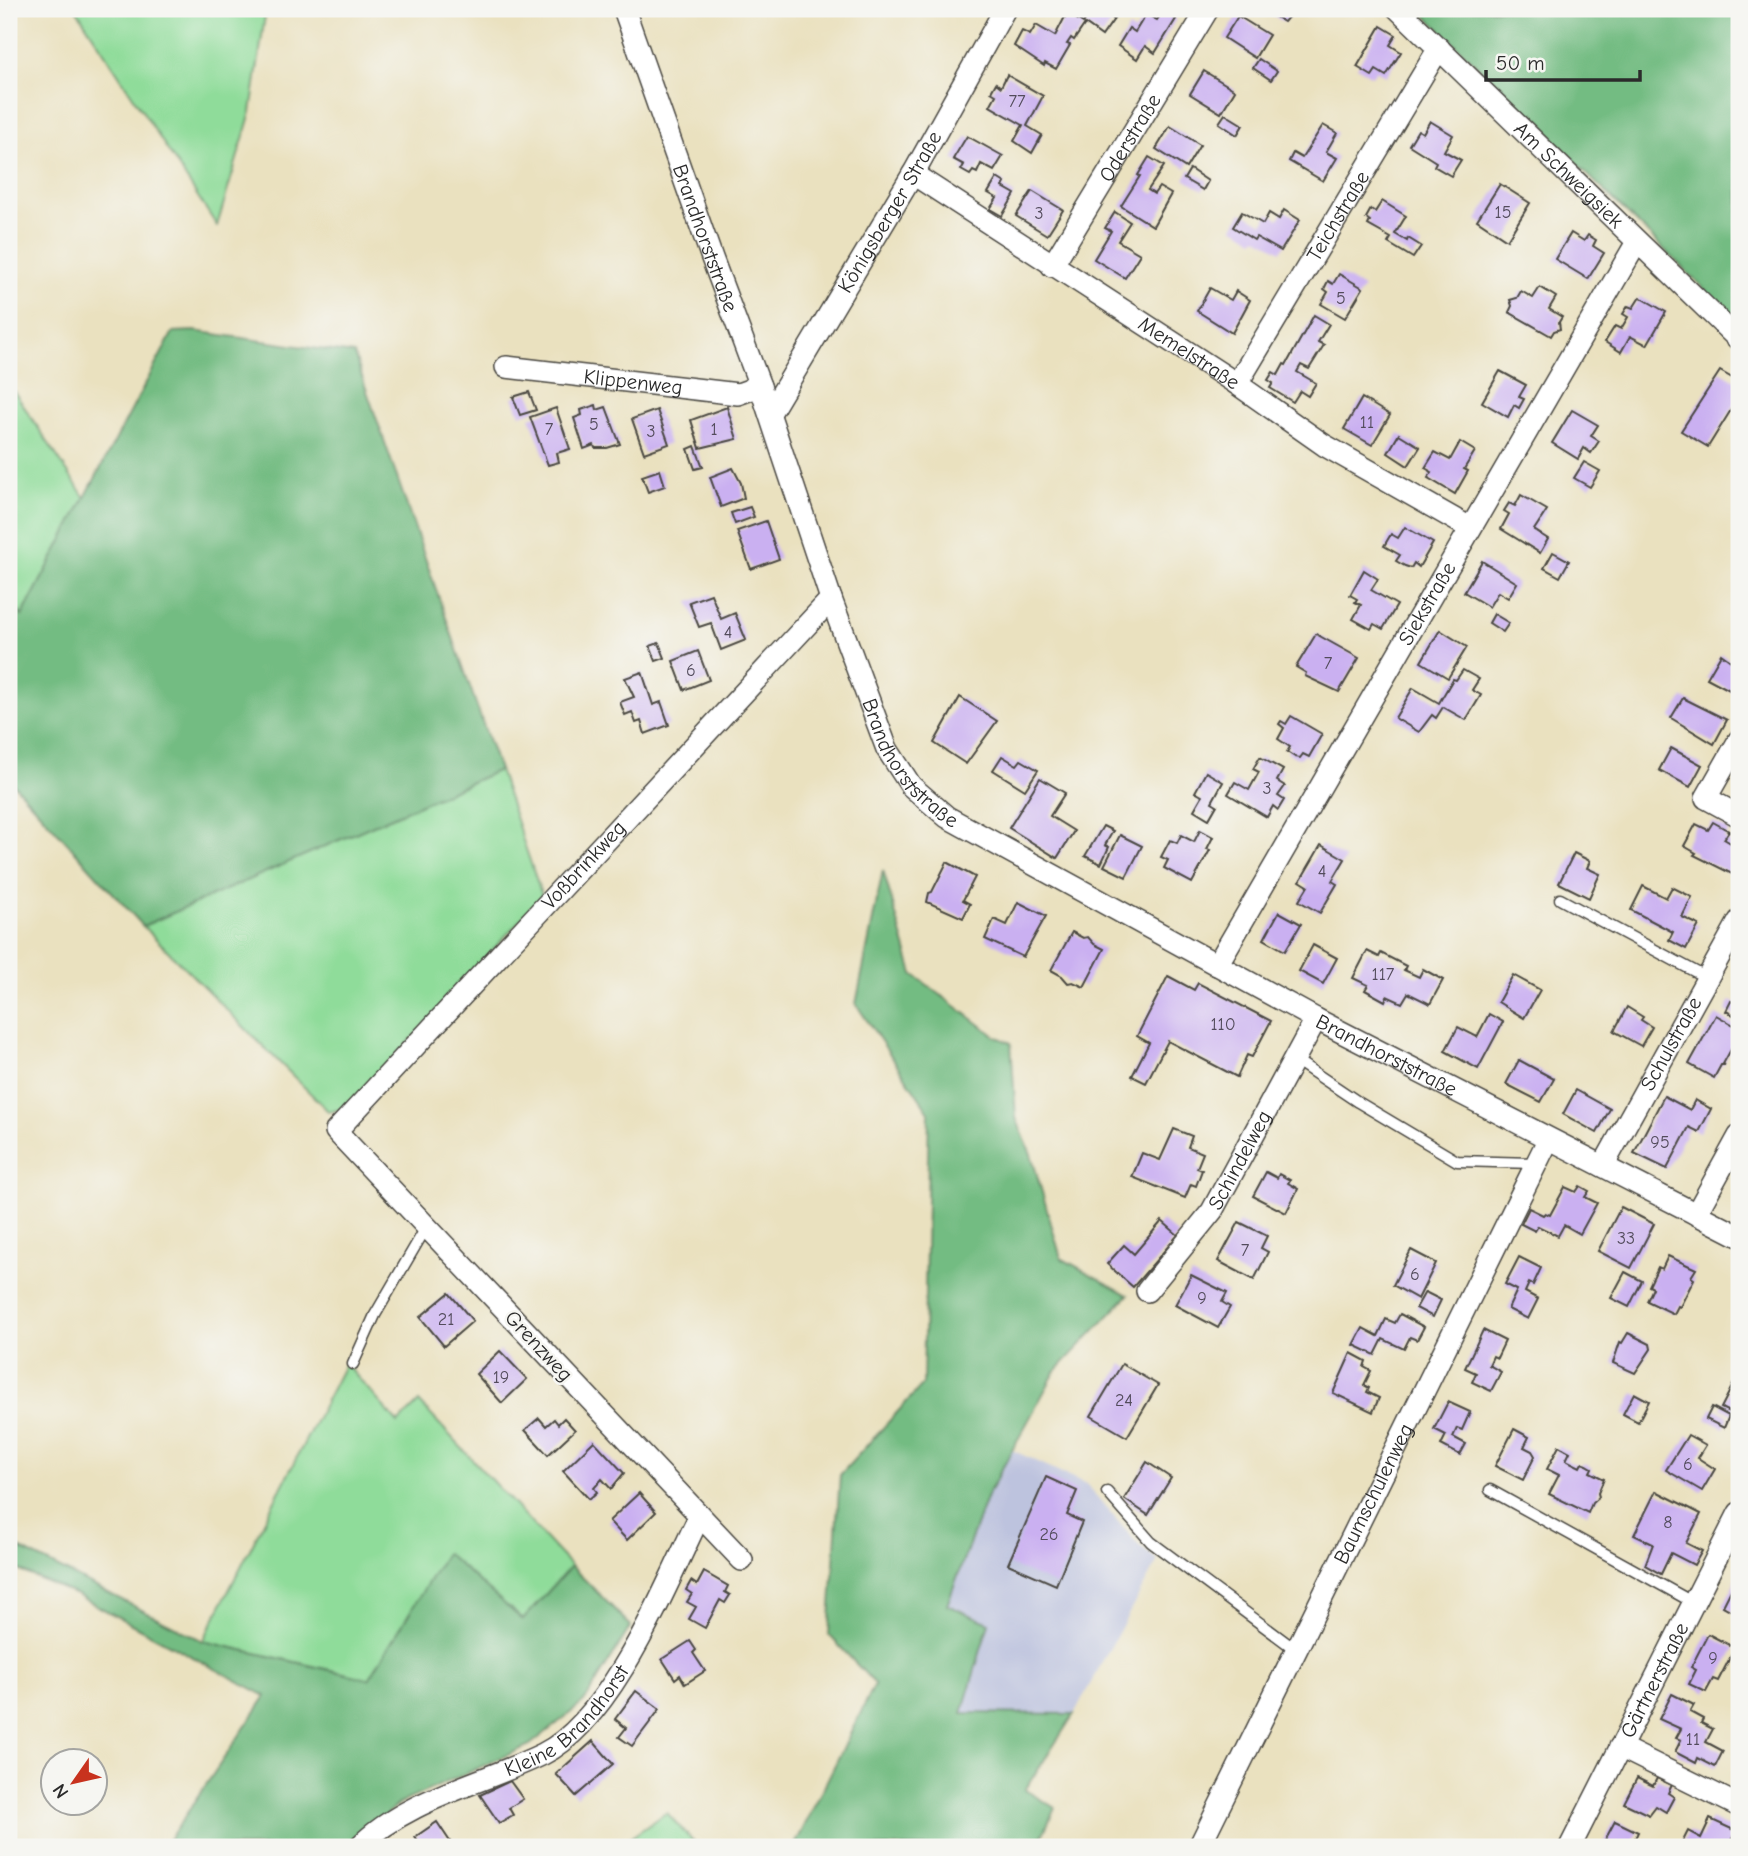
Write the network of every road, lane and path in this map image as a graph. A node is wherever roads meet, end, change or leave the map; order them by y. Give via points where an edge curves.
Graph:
1 (624, 9) edge
2 (1005, 9) edge
3 (1208, 9) edge
4 (1398, 9) edge
5 (1439, 48) junction
6 (912, 174) junction
7 (1637, 242) junction
8 (1052, 265) junction
9 (1739, 340) edge
10 (506, 367) dead end
11 (1237, 384) junction
12 (761, 386) junction
13 (769, 413) junction
14 (1470, 528) junction
15 (831, 599) junction
16 (1739, 740) edge
17 (1739, 816) edge
18 (1560, 899) dead end
19 (1739, 921) edge
20 (1217, 965) junction
21 (1707, 978) junction
22 (1316, 1019) junction
23 (1294, 1059) junction
24 (336, 1131) joint
25 (1739, 1136) edge
26 (1548, 1140) junction
27 (1536, 1163) junction
28 (1603, 1166) junction
29 (1696, 1214) junction
30 (427, 1226) junction
31 (1739, 1236) edge
32 (1147, 1291) dead end
33 (354, 1364) dead end
34 (1490, 1490) dead end
35 (1107, 1492) dead end
36 (1739, 1513) edge
37 (699, 1517) junction
38 (742, 1560) dead end
39 (1694, 1603) junction
40 (1296, 1650) junction
41 (1620, 1747) junction
42 (1739, 1806) edge
43 (359, 1847) edge
44 (1199, 1847) edge
45 (1570, 1847) edge

1 - 12 street, Brandhorststraße
2 - 6 street, Königsberger Straße
3 - 8 street, Oderstraße
4 - 5 street, Am Schweigsiek
5 - 7 street, Am Schweigsiek
5 - 11 street, Teichstraße
6 - 8 street, Memelstraße
6 - 13 street, Königsberger Straße
7 - 9 street, Am Schweigsiek
7 - 14 street, Siekstraße
8 - 11 street, Memelstraße
10 - 12 street, Klippenweg via 738,394
11 - 14 street, Memelstraße via 1324,445
12 - 13 street, Brandhorststraße
13 - 15 street, Brandhorststraße
14 - 20 street, Siekstraße
15 - 20 street, Brandhorststraße via 887,749 911,786 947,817
15 - 24 street, Voßbrinkweg
16 - 17 street via 1706,798
18 - 21 lane
19 - 21 street, Schulstraße
20 - 22 street, Brandhorststraße
21 - 28 street, Schulstraße
22 - 23 street, Schindelweg
22 - 26 street, Brandhorststraße
23 - 27 lane via 1457,1161
23 - 32 street, Schindelweg via 1212,1211
24 - 30 street, Grenzweg
25 - 29 street
26 - 27 street, Baumschulenweg
26 - 28 street, Brandhorststraße
27 - 40 street, Baumschulenweg
28 - 29 street, Brandhorststraße
29 - 31 street, Brandhorststraße
30 - 33 lane via 375,1315
30 - 37 street, Grenzweg
34 - 39 lane
35 - 40 lane via 1151,1542
36 - 39 street, Gärtnerstraße
37 - 38 street, Grenzweg
37 - 43 street, Kleine Brandhorst via 641,1636 597,1708 570,1738 545,1754 401,1815
39 - 41 street, Gärtnerstraße
40 - 44 street, Baumschulenweg
41 - 42 street
41 - 45 street, Gärtnerstraße

